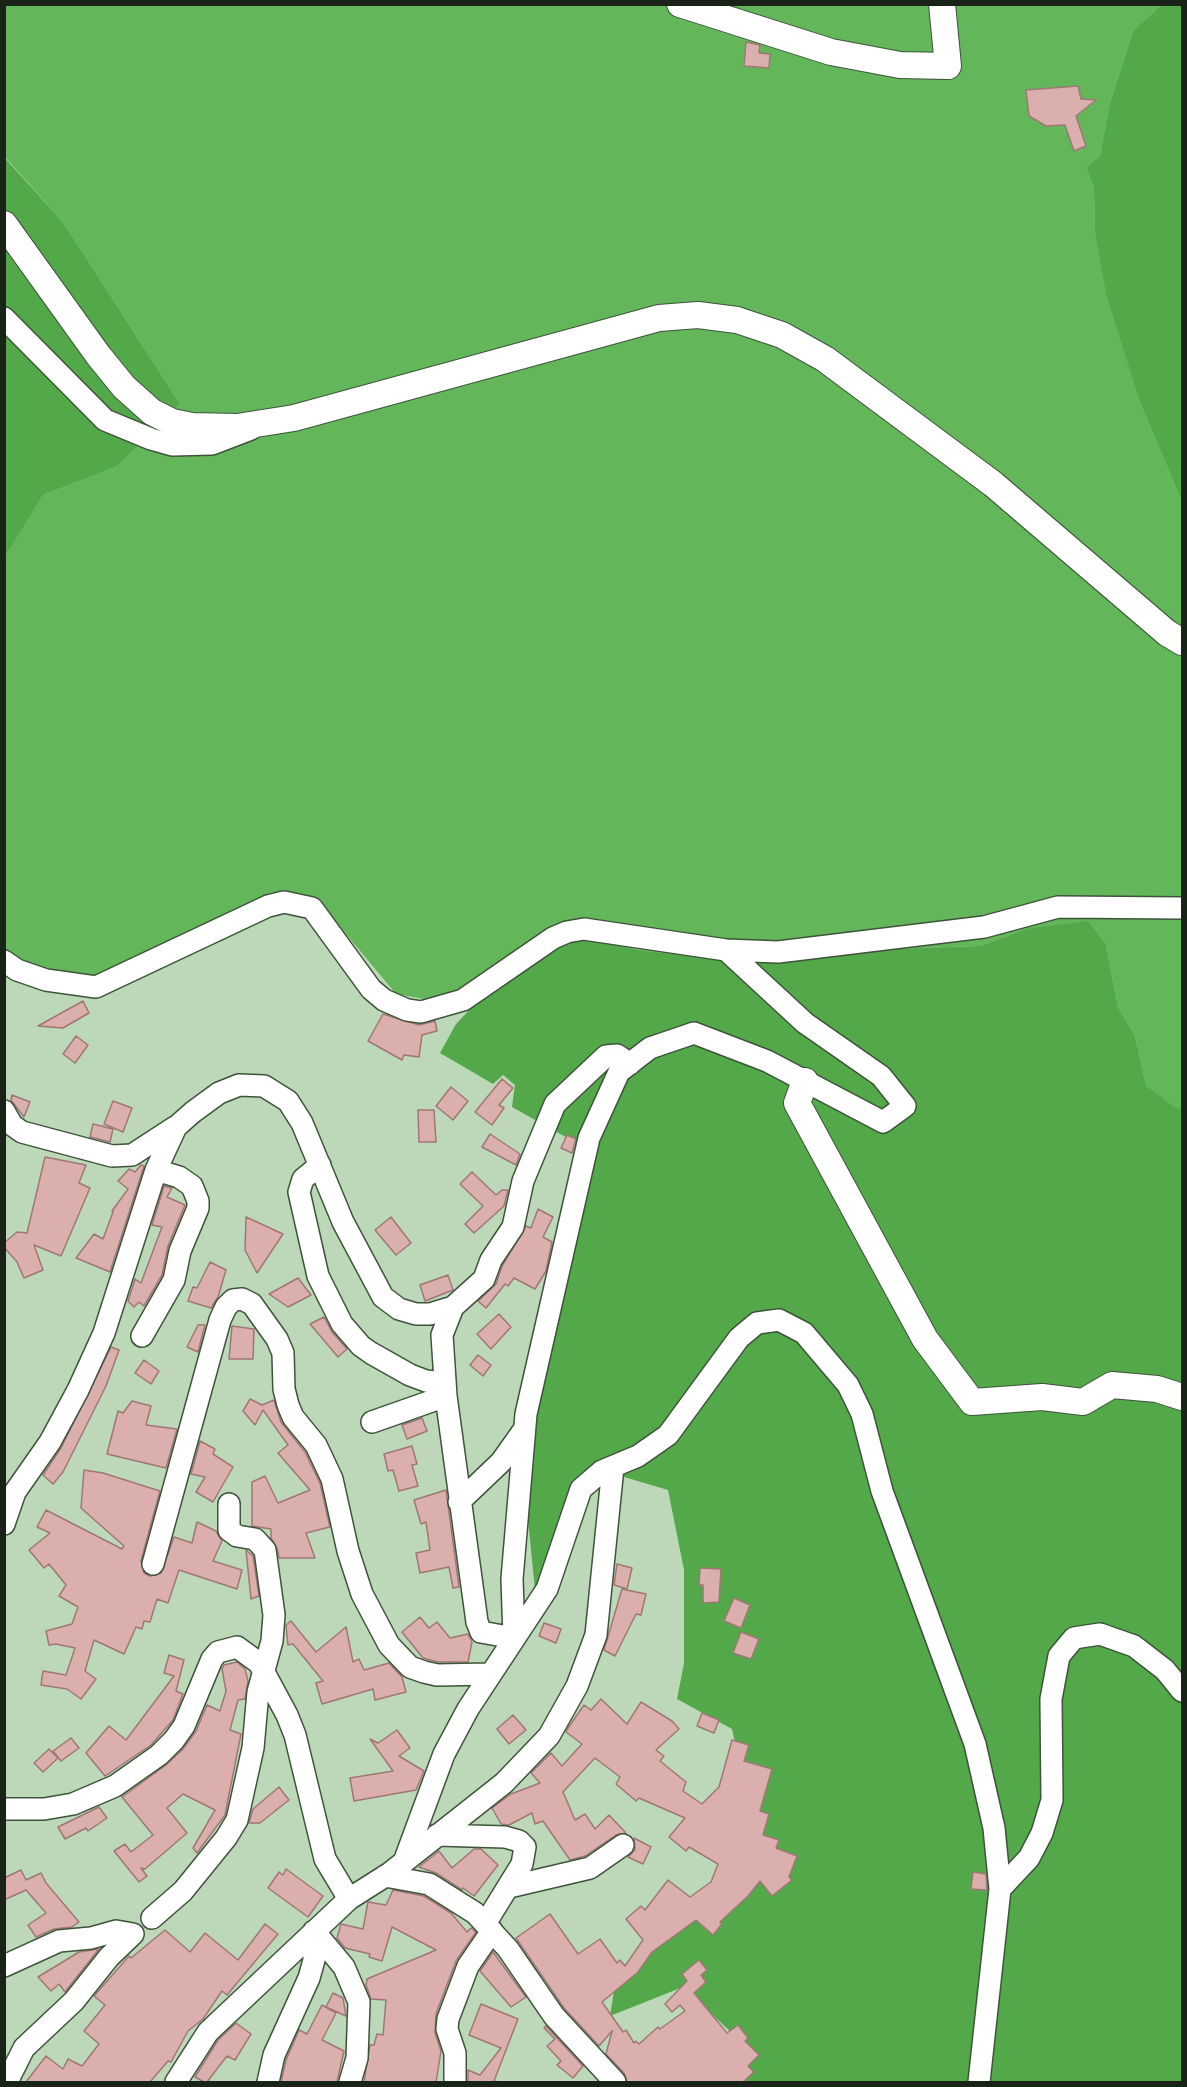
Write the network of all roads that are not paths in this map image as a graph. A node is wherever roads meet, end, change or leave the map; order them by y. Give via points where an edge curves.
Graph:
1 (680, 4) edge
2 (942, 4) edge
3 (4, 224) edge
4 (4, 318) edge
5 (267, 423) junction
6 (1182, 642) edge
7 (1182, 908) edge
8 (726, 950) junction
9 (4, 961) edge
10 (630, 1064) junction
11 (805, 1081) junction
12 (4, 1111) edge
13 (176, 1127) junction
14 (320, 1165) junction
15 (156, 1170) junction
16 (453, 1307) junction
17 (142, 1336) dead end
18 (446, 1390) junction
19 (1182, 1397) edge
20 (372, 1422) dead end
21 (524, 1431) junction
22 (613, 1467) junction
23 (459, 1502) junction
24 (229, 1504) dead end
25 (4, 1524) edge
26 (153, 1564) dead end
27 (514, 1638) junction
28 (264, 1671) junction
29 (490, 1674) junction
30 (1182, 1691) edge
31 (4, 1809) edge
32 (437, 1835) junction
33 (622, 1845) dead end
34 (404, 1862) junction
35 (385, 1876) junction
36 (509, 1887) junction
37 (1000, 1889) junction
38 (349, 1899) junction
39 (152, 1918) dead end
40 (489, 1927) junction
41 (314, 1931) junction
42 (4, 1966) edge
43 (7, 2082) edge
44 (176, 2082) edge
45 (268, 2082) edge
46 (350, 2082) edge
47 (455, 2082) edge
48 (615, 2082) edge
49 (979, 2082) edge

1 - 2 street via 831,52 900,65 948,66
3 - 5 street via 98,355 143,405 162,418 192,426
4 - 5 street via 105,420 151,439 172,445 212,444
5 - 6 street via 640,321 681,316 737,320 782,335 825,359 993,484
7 - 8 street via 1058,908 984,927 778,951
8 - 9 street via 584,929 567,932 530,952 463,1000 421,1012 384,1000 371,989 312,908 284,902 96,987 46,980
8 - 11 street via 805,1023 881,1076 905,1106 884,1122
10 - 11 street via 650,1048 694,1033 767,1061
10 - 16 street via 617,1055 606,1056 555,1104 523,1181 513,1227 484,1279
10 - 21 street via 619,1072 589,1138
11 - 19 street via 797,1103 925,1339 972,1402 1041,1397 1083,1402 1112,1385 1157,1389
12 - 13 street via 12,1125 22,1132 112,1156 132,1155
13 - 14 street via 219,1093 239,1085 264,1086 288,1101
13 - 15 street
14 - 16 street via 343,1222 383,1297 394,1307 416,1314
14 - 18 street via 303,1179 299,1192 318,1276 342,1324 371,1353
15 - 17 street via 192,1186 198,1208 180,1251 174,1280
15 - 25 street via 104,1333 65,1416 15,1492
16 - 18 street via 442,1335
18 - 20 street
18 - 23 street
21 - 23 street via 501,1462
21 - 27 street via 512,1579
22 - 27 street via 602,1470 581,1489 547,1589
22 - 32 street via 596,1635 577,1686 555,1728 534,1754
22 - 37 street via 639,1456 668,1435 720,1360 757,1323 779,1320 804,1333 848,1385 862,1414 882,1491 975,1744 994,1828
23 - 27 street via 481,1632
24 - 28 street via 229,1530 237,1536 255,1539 265,1550 274,1616
26 - 29 street via 220,1320 226,1306 242,1299 252,1304 278,1340 288,1405 316,1445 332,1479 362,1594 389,1645 410,1667 424,1672
27 - 29 street
28 - 31 street via 237,1647 218,1652 184,1726 159,1755 93,1797 44,1809
28 - 38 street via 295,1735 325,1859
28 - 39 street via 237,1821 183,1892
29 - 34 street via 444,1754
30 - 37 street via 1165,1670 1134,1646 1100,1634 1074,1638 1059,1656 1051,1699 1052,1800 1029,1858
32 - 34 street
32 - 36 street via 519,1841 526,1851
33 - 36 street via 590,1868
34 - 35 street
35 - 38 street
35 - 40 street via 429,1884 449,1894
36 - 40 street
37 - 49 street
38 - 41 street
40 - 47 street via 468,1966 448,2019 447,2030 455,2053
40 - 48 street via 554,2016
41 - 44 street via 208,2032
41 - 45 street via 311,1969 274,2055
41 - 46 street via 344,1966 359,2002 357,2058
42 - 43 street via 59,1941 116,1931 133,1934 74,2001 24,2048

